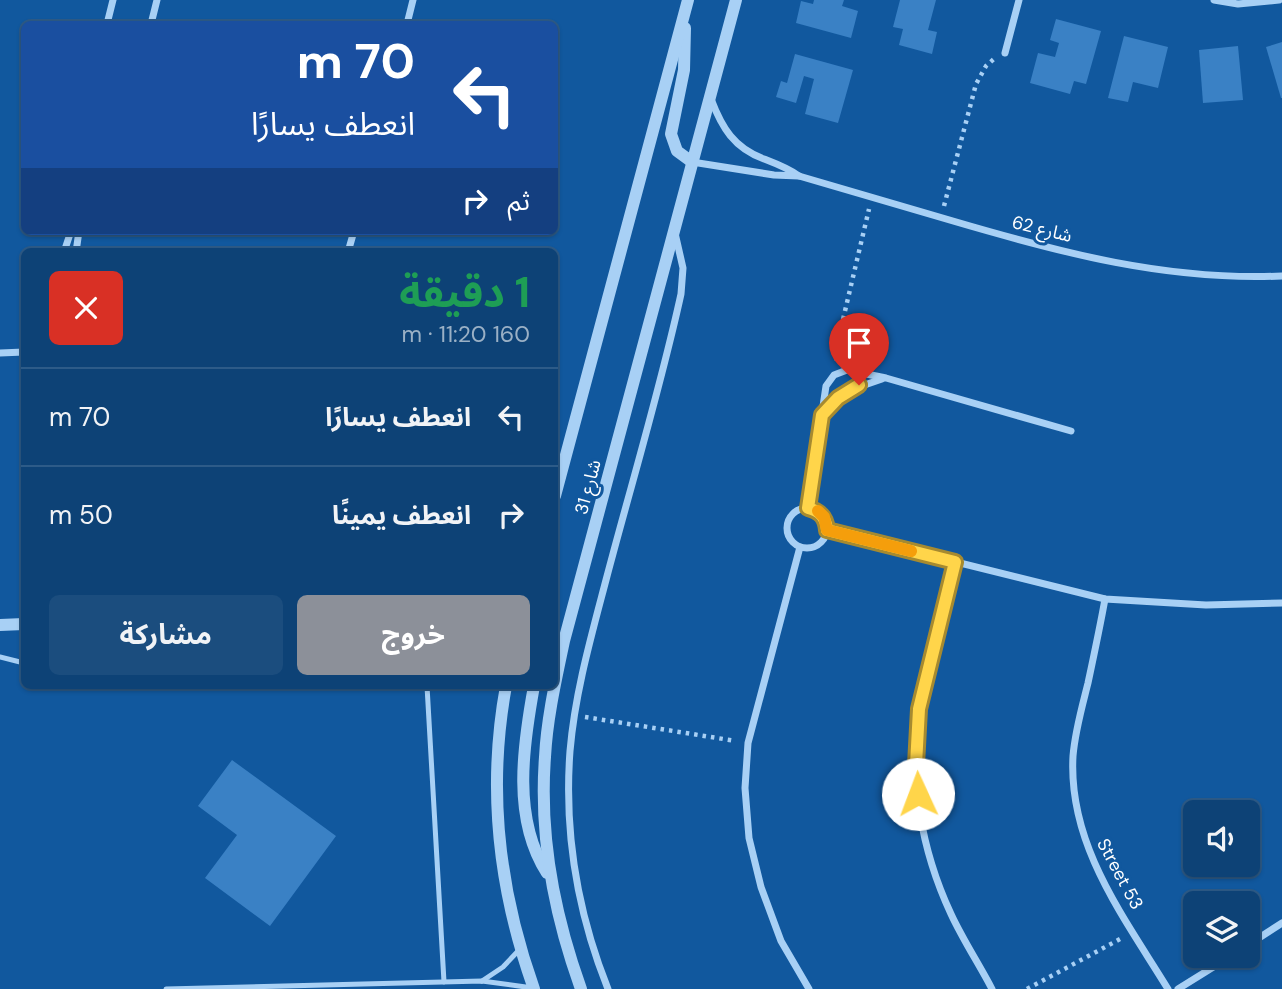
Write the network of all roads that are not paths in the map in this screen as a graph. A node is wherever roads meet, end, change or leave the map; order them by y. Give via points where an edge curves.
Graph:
1 (113, 0) edge
2 (157, 0) edge
3 (413, 0) edge
4 (688, 0) edge
5 (736, 0) edge
6 (1019, 0) edge
7 (1214, 0) edge
8 (1279, 0) edge
9 (685, 13) junction
10 (108, 21) edge
11 (152, 21) edge
12 (408, 21) edge
13 (1005, 53) road end
14 (710, 96) junction
15 (692, 162) junction
16 (799, 176) junction
17 (674, 230) junction
18 (1282, 276) edge
19 (21, 352) edge
20 (0, 353) edge
21 (886, 378) junction
22 (822, 415) junction
23 (1071, 431) dead end
24 (558, 485) edge
25 (808, 508) junction
26 (827, 530) junction
27 (800, 547) junction
28 (955, 562) junction
29 (1105, 599) junction
30 (1282, 603) edge
31 (21, 624) edge
32 (0, 625) edge
33 (0, 657) edge
34 (21, 662) edge
35 (558, 671) edge
36 (427, 689) edge
37 (506, 689) edge
38 (534, 689) edge
39 (555, 689) edge
40 (550, 876) junction
41 (1282, 923) edge
42 (1260, 937) edge
43 (520, 949) junction
44 (1212, 968) edge
45 (482, 981) junction
46 (444, 982) junction
47 (533, 988) edge
48 (166, 989) edge
49 (581, 989) edge
50 (608, 989) edge
51 (809, 989) edge
52 (992, 989) edge
53 (1167, 989) edge
54 (1178, 989) edge

1 - 10 street
2 - 11 street
3 - 12 street
4 - 9 street, شارع 31
5 - 14 street, شارع 31
6 - 13 street
7 - 8 street via 1238,4
9 - 15 street via 684,70 671,134 677,151
9 - 24 street, شارع 31
14 - 15 street, شارع 31
14 - 16 street, شارع 62 via 726,133 740,148
15 - 16 street, شارع 62
15 - 17 street, شارع 31
16 - 18 street, شارع 62 via 1009,237 1156,271 1224,278
17 - 35 street, شارع 31
17 - 50 street via 682,268 681,294 574,715 569,788 573,861 588,932
19 - 20 street
21 - 22 street via 847,391
21 - 22 street via 839,372 826,386
21 - 23 street
22 - 25 street
25 - 26 street via 820,513
25 - 27 street via 793,514 787,528 793,543
26 - 27 street via 821,543
26 - 28 street
27 - 51 street via 748,743 746,813 754,863 781,941
28 - 29 street
28 - 52 street via 919,709 918,794 938,884
29 - 30 street via 1206,605
29 - 53 street, Street 53 via 1076,734 1075,802 1096,869
31 - 32 street
33 - 34 lane
36 - 46 lane
37 - 43 street via 498,745 498,827
38 - 40 street via 525,808 535,850
39 - 40 street, شارع 31 via 543,796
40 - 49 street, شارع 31 via 557,915
41 - 42 street
43 - 45 lane
43 - 47 street
44 - 54 street
45 - 46 lane
45 - 47 lane
46 - 48 lane

